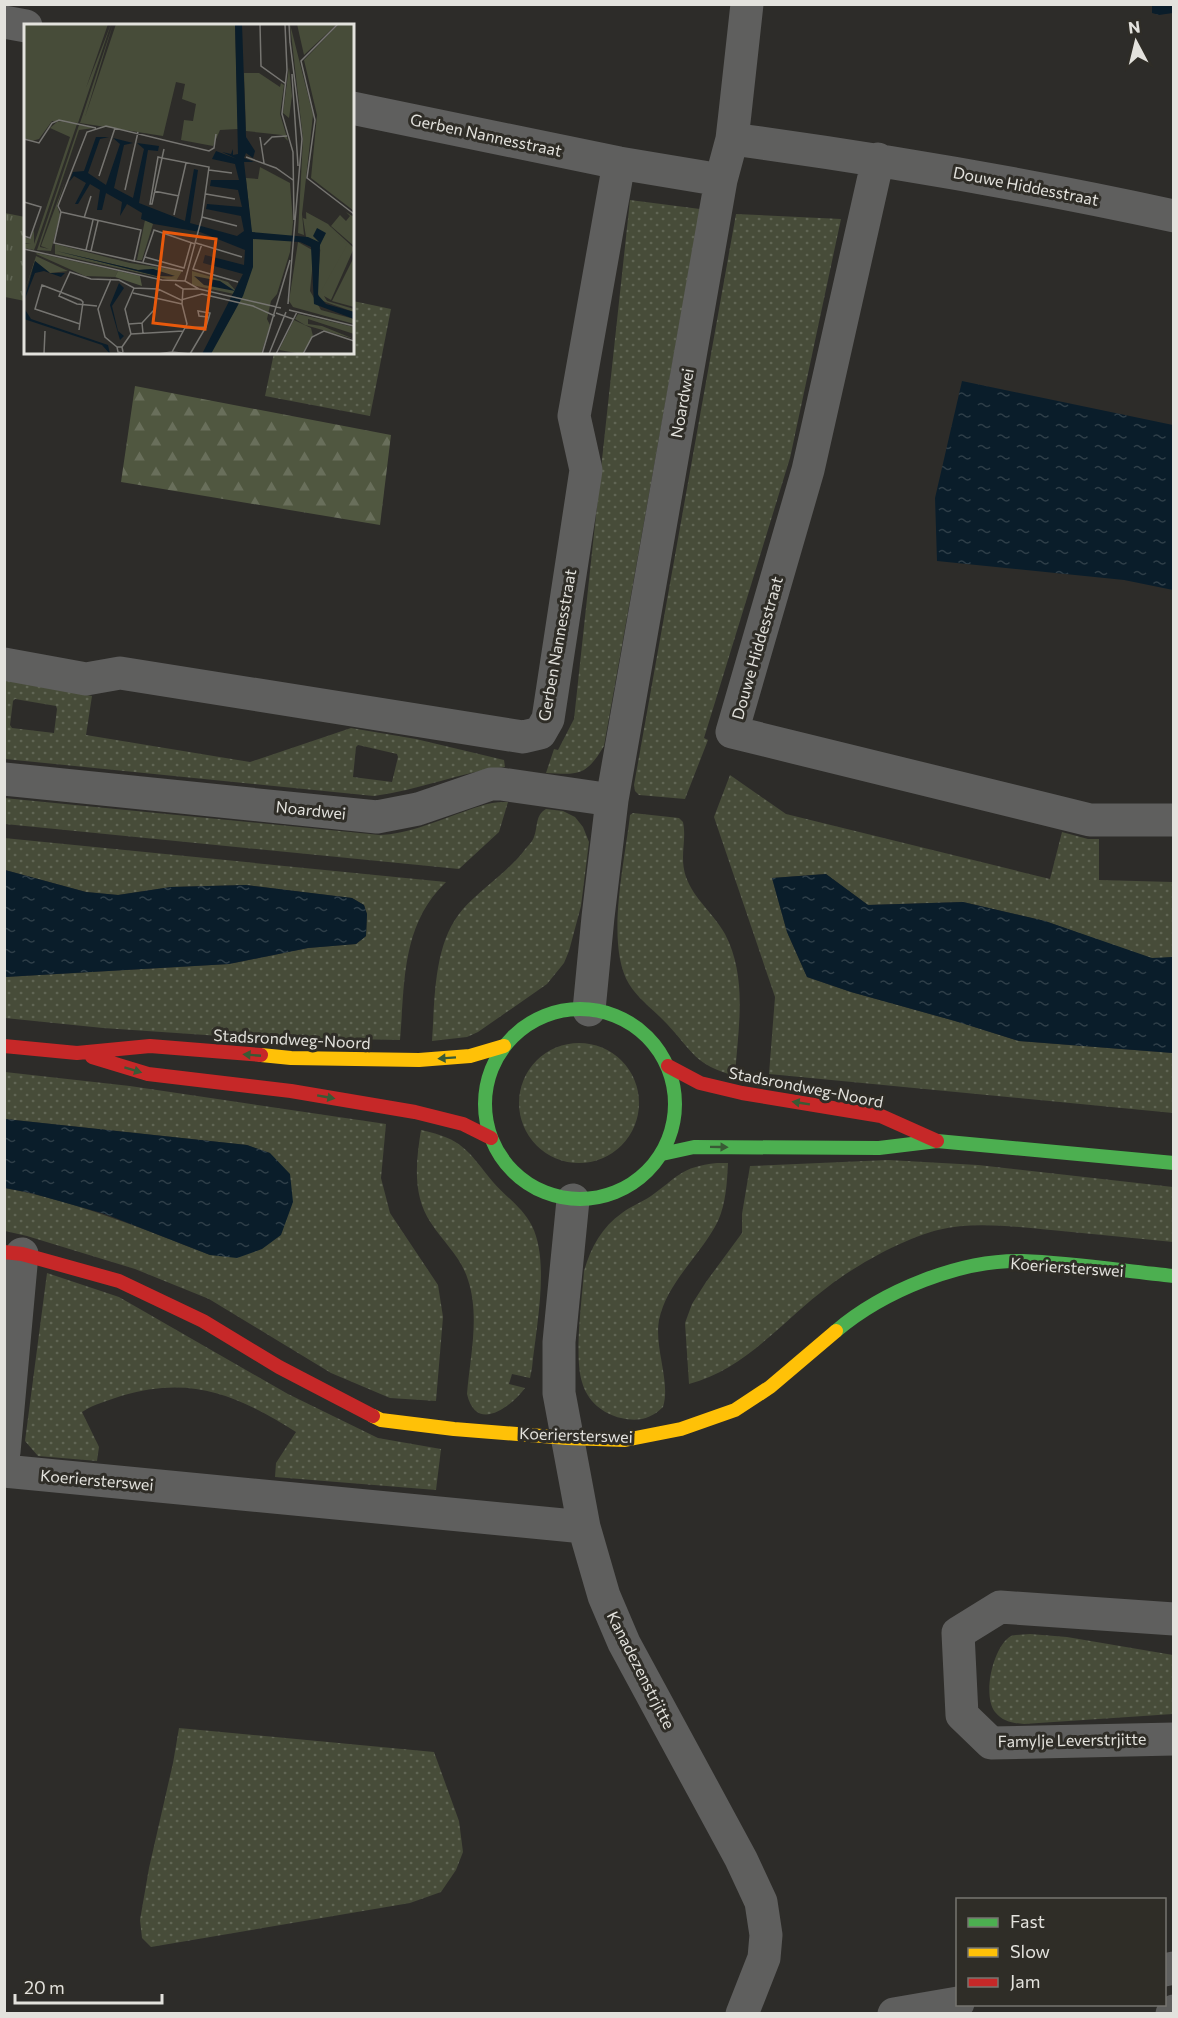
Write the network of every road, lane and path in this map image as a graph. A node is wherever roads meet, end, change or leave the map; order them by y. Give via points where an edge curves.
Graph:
1 (747, 4) edge
2 (4, 22) edge
3 (24, 26) edge
4 (354, 108) edge
5 (732, 139) junction
6 (878, 159) junction
7 (619, 163) junction
8 (721, 180) junction
9 (1173, 216) edge
10 (4, 664) edge
11 (4, 779) edge
12 (612, 800) junction
13 (1173, 820) edge
14 (589, 1010) junction
15 (4, 1046) edge
16 (504, 1046) junction
17 (77, 1053) junction
18 (668, 1066) junction
19 (491, 1138) junction
20 (938, 1141) junction
21 (662, 1154) junction
22 (1173, 1163) edge
23 (573, 1200) junction
24 (13, 1253) edge
25 (1173, 1276) edge
26 (567, 1438) junction
27 (4, 1452) edge
28 (4, 1472) edge
29 (584, 1527) junction
30 (1173, 1619) edge
31 (1173, 1739) edge
32 (956, 2004) edge
33 (742, 2013) edge
34 (894, 2013) edge

1 - 5 street, Noardwei
2 - 3 street
4 - 7 street, Gerben Nannesstraat
5 - 6 street, Douwe Hiddesstraat
5 - 8 street, Noardwei
6 - 9 street, Douwe Hiddesstraat
6 - 13 street, Douwe Hiddesstraat via 808,470 732,732 1090,820
7 - 8 street, Gerben Nannesstraat
7 - 10 street, Gerben Nannesstraat via 574,416 586,470 548,719 540,733 523,737 120,672 86,679
8 - 12 street, Noardwei
11 - 12 street, Noardwei via 377,817 418,809 491,784
12 - 14 street, Noardwei
14 - 16 main road via 566,1010 542,1017 521,1029
14 - 18 main road via 614,1015 636,1027 655,1044
15 - 17 main road, Stadsrondweg-Noord
16 -> 17 main road, Stadsrondweg-Noord via 470,1056 419,1060 291,1058 150,1046
16 - 19 main road via 486,1090 485,1114
17 -> 19 main road, Stadsrondweg-Noord via 148,1074 291,1091 415,1112 463,1124
20 -> 18 main road, Stadsrondweg-Noord via 881,1116 742,1093 700,1083
18 - 21 main road via 675,1088 676,1111
19 - 23 main road via 500,1157 532,1187
21 -> 20 main road, Stadsrondweg-Noord via 694,1147 879,1148
20 - 22 main road, Stadsrondweg-Noord
21 - 23 main road via 649,1171 614,1194
23 - 26 street, Kanadezenstrjitte via 559,1342 559,1393
24 - 26 main road, Koeriersterswei via 119,1281 203,1321 279,1368 381,1420
24 - 27 street
25 - 26 main road, Koeriersterswei via 1021,1261 960,1269 907,1287 843,1325 770,1387 735,1410 681,1429 625,1440
26 - 29 street, Kanadezenstrjitte
28 - 29 street, Koeriersterswei
29 - 33 street, Kanadezenstrjitte via 604,1596 624,1643 761,1902 766,1935 764,1958
30 - 31 street, Famylje Leverstrjitte via 1000,1607 958,1633 962,1714 991,1743
32 - 34 street

